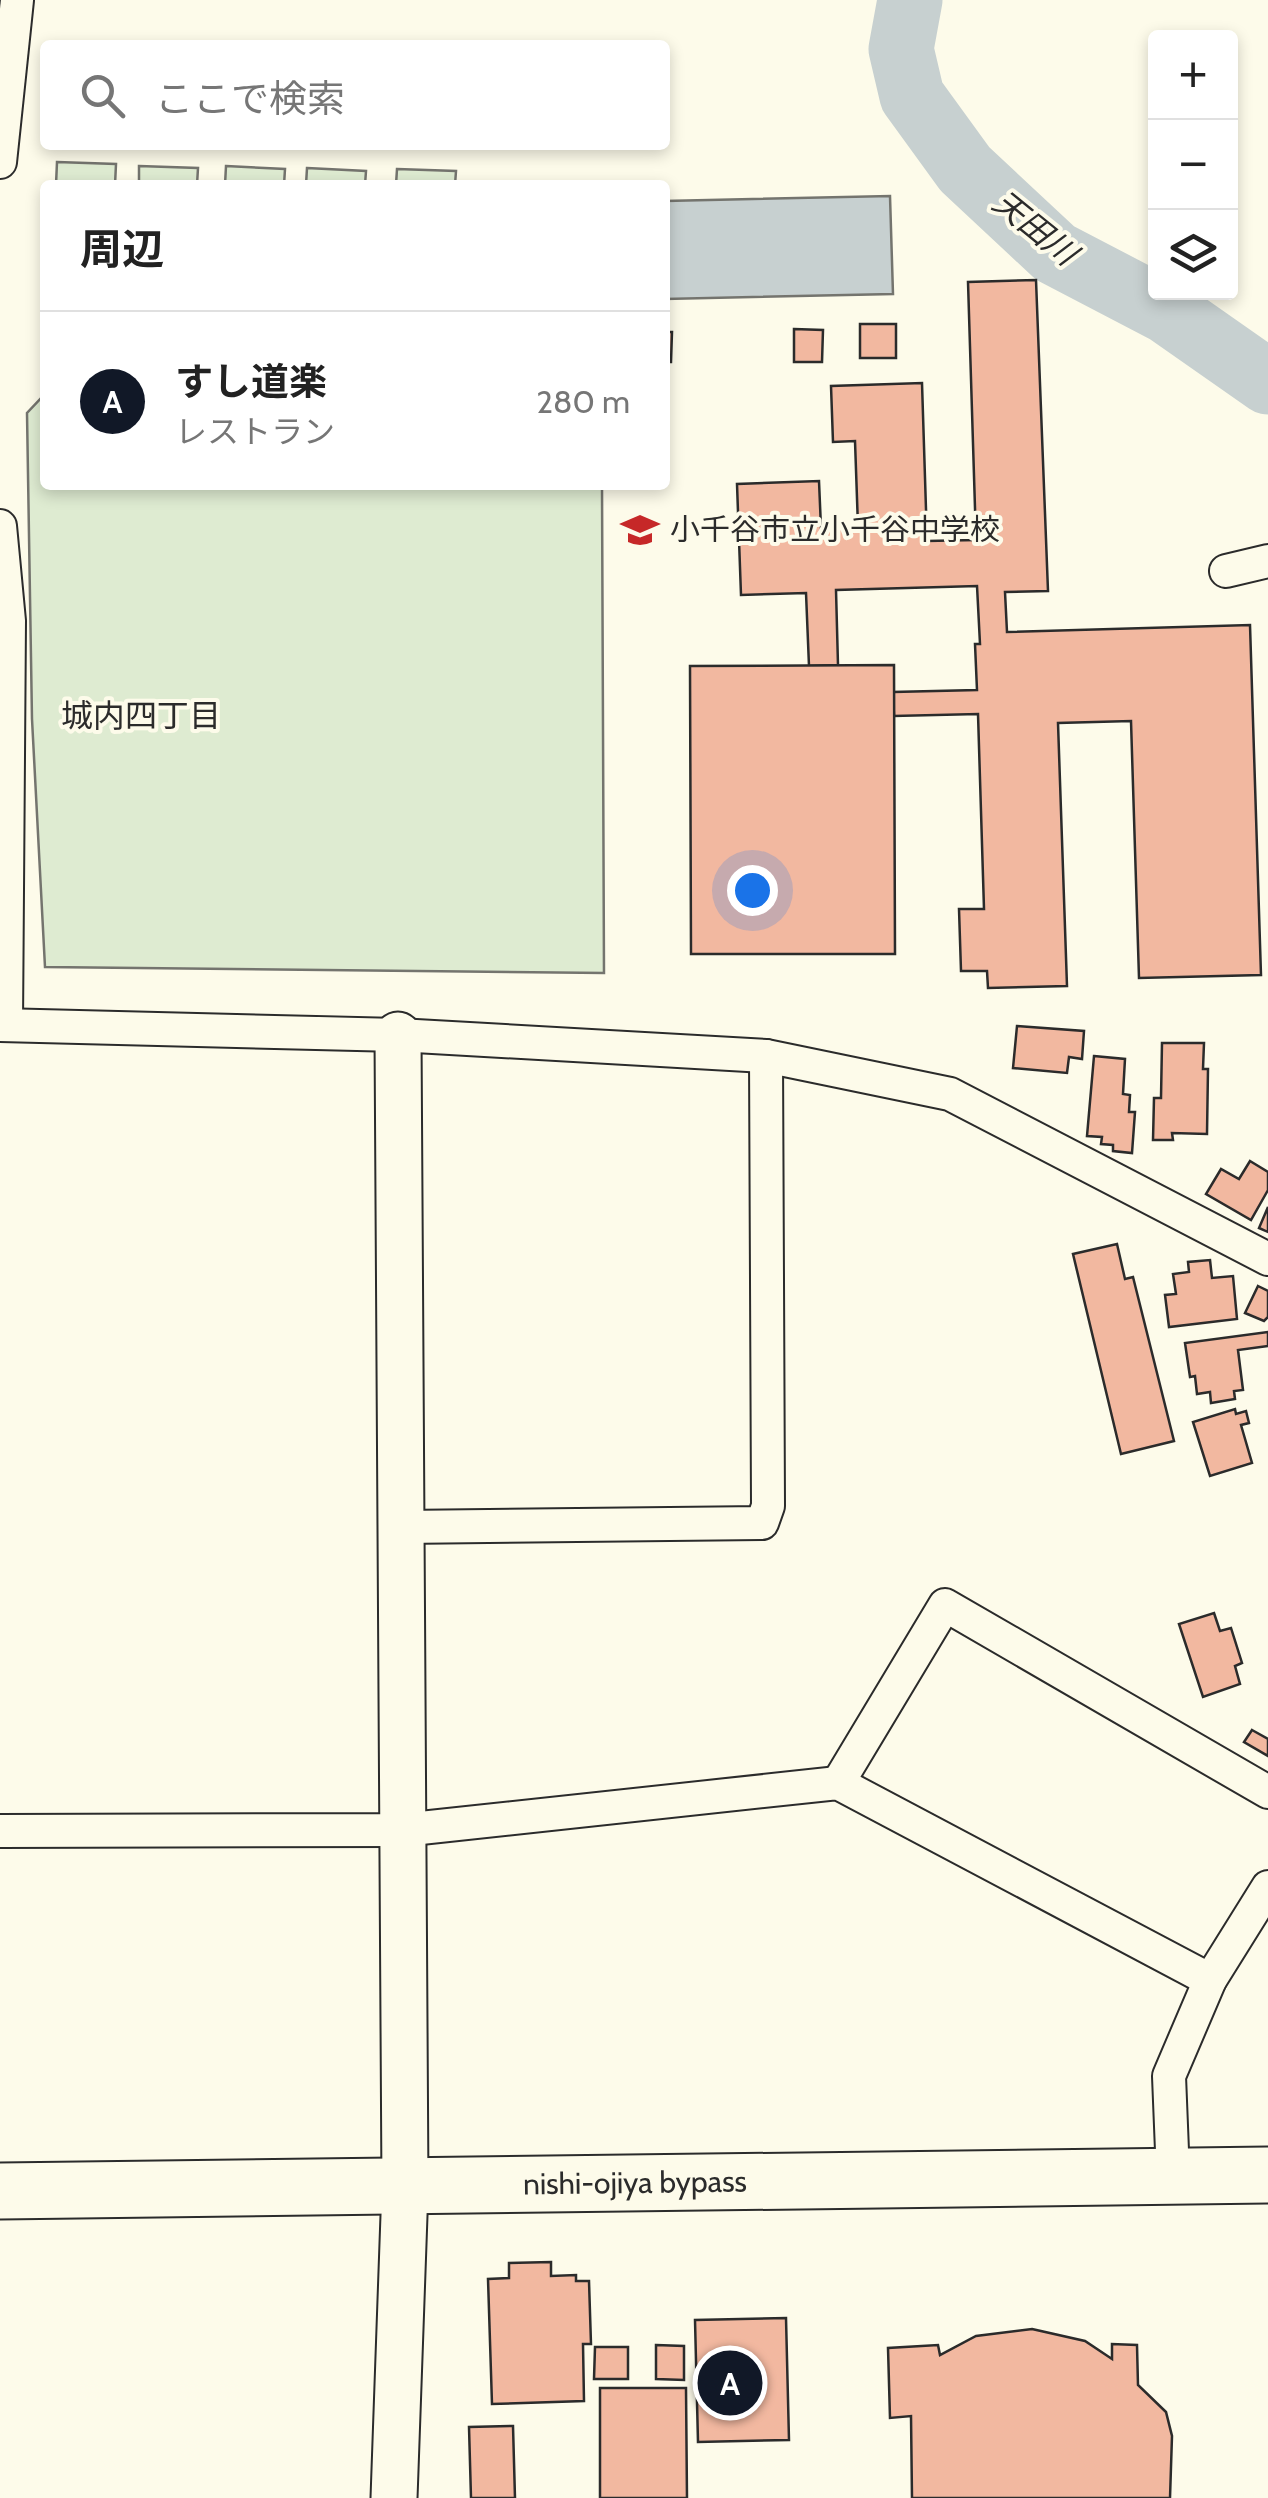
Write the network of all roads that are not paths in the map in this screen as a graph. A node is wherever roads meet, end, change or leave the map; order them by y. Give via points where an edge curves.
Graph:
1 (17, 0) edge
2 (0, 162) edge
3 (0, 526) edge
4 (1268, 561) edge
5 (1226, 571) dead end
6 (3, 1024) edge
7 (398, 1035) junction
8 (766, 1056) junction
9 (1268, 1259) edge
10 (400, 1526) junction
11 (838, 1783) junction
12 (1268, 1792) edge
13 (402, 1830) junction
14 (0, 1831) edge
15 (1268, 1887) edge
16 (1210, 1980) junction
17 (1268, 2175) edge
18 (1173, 2176) junction
19 (405, 2187) junction
20 (0, 2191) edge
21 (394, 2498) edge

1 - 2 street
3 - 6 street via 10,621
4 - 5 street
6 - 7 street
7 - 8 street
7 - 10 street
8 - 9 street via 950,1094
8 - 10 street via 768,1506 762,1523
10 - 13 street
11 - 12 street via 945,1605
11 - 13 street
11 - 16 street
13 - 14 street
13 - 19 street
15 - 16 street
16 - 18 street via 1169,2076
17 - 18 highway, nishi-ojiya bypass
18 - 19 highway, nishi-ojiya bypass
19 - 20 highway, nishi-ojiya bypass
19 - 21 street

